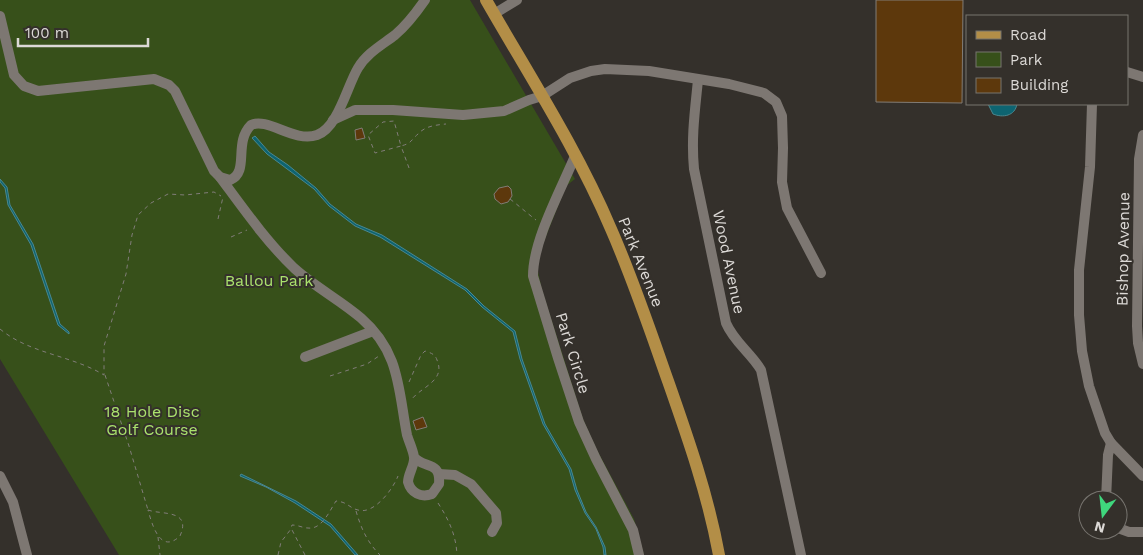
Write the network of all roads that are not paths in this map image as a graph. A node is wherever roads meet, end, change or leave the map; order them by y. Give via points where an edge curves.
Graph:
1 (425, 0) edge
2 (486, 0) edge
3 (517, 0) edge
4 (494, 14) junction
5 (0, 16) edge
6 (1128, 72) edge
7 (1143, 77) edge
8 (698, 80) junction
9 (542, 96) junction
10 (1092, 105) edge
11 (334, 120) junction
12 (1143, 135) edge
13 (575, 156) junction
14 (220, 177) junction
15 (821, 274) dead end
16 (373, 330) junction
17 (304, 357) dead end
18 (1143, 364) edge
19 (1110, 443) junction
20 (414, 457) junction
21 (438, 474) junction
22 (0, 476) edge
23 (1143, 476) edge
24 (1106, 490) edge
25 (492, 532) dead end
26 (1128, 532) edge
27 (1143, 532) edge
28 (27, 555) edge
29 (639, 555) edge
30 (719, 555) edge
31 (801, 555) edge

1 - 11 street via 411,20 364,60
2 - 4 main road, Park Avenue
3 - 4 street
4 - 9 main road, Park Avenue
5 - 14 street via 14,75 30,90 154,79 169,85
6 - 7 street
8 - 9 street via 649,71 591,70 570,78
8 - 15 street via 764,93 776,102 782,116 784,195
8 - 31 street, Wood Avenue via 692,132 694,169 726,323 734,339 761,370
9 - 11 street via 504,111 479,115 355,110
9 - 13 main road, Park Avenue
10 - 19 street via 1079,315 1089,386
11 - 14 street via 324,132 310,136 291,134 256,123 243,138 238,175 230,180
12 - 18 street, Bishop Avenue via 1139,159 1137,326
13 - 29 street, Park Circle via 538,241 533,265 536,286 580,422 633,530
13 - 30 main road, Park Avenue via 611,228 644,312 695,457
14 - 16 street via 294,268
16 - 17 street
16 - 20 street via 385,345 394,366
19 - 23 street
19 - 24 street
20 - 21 street via 418,462 431,465
20 - 21 street via 408,478 413,491 423,496 432,494 439,484
21 - 25 street via 455,475 471,484 496,513 497,523
22 - 28 street via 13,502
26 - 27 street

